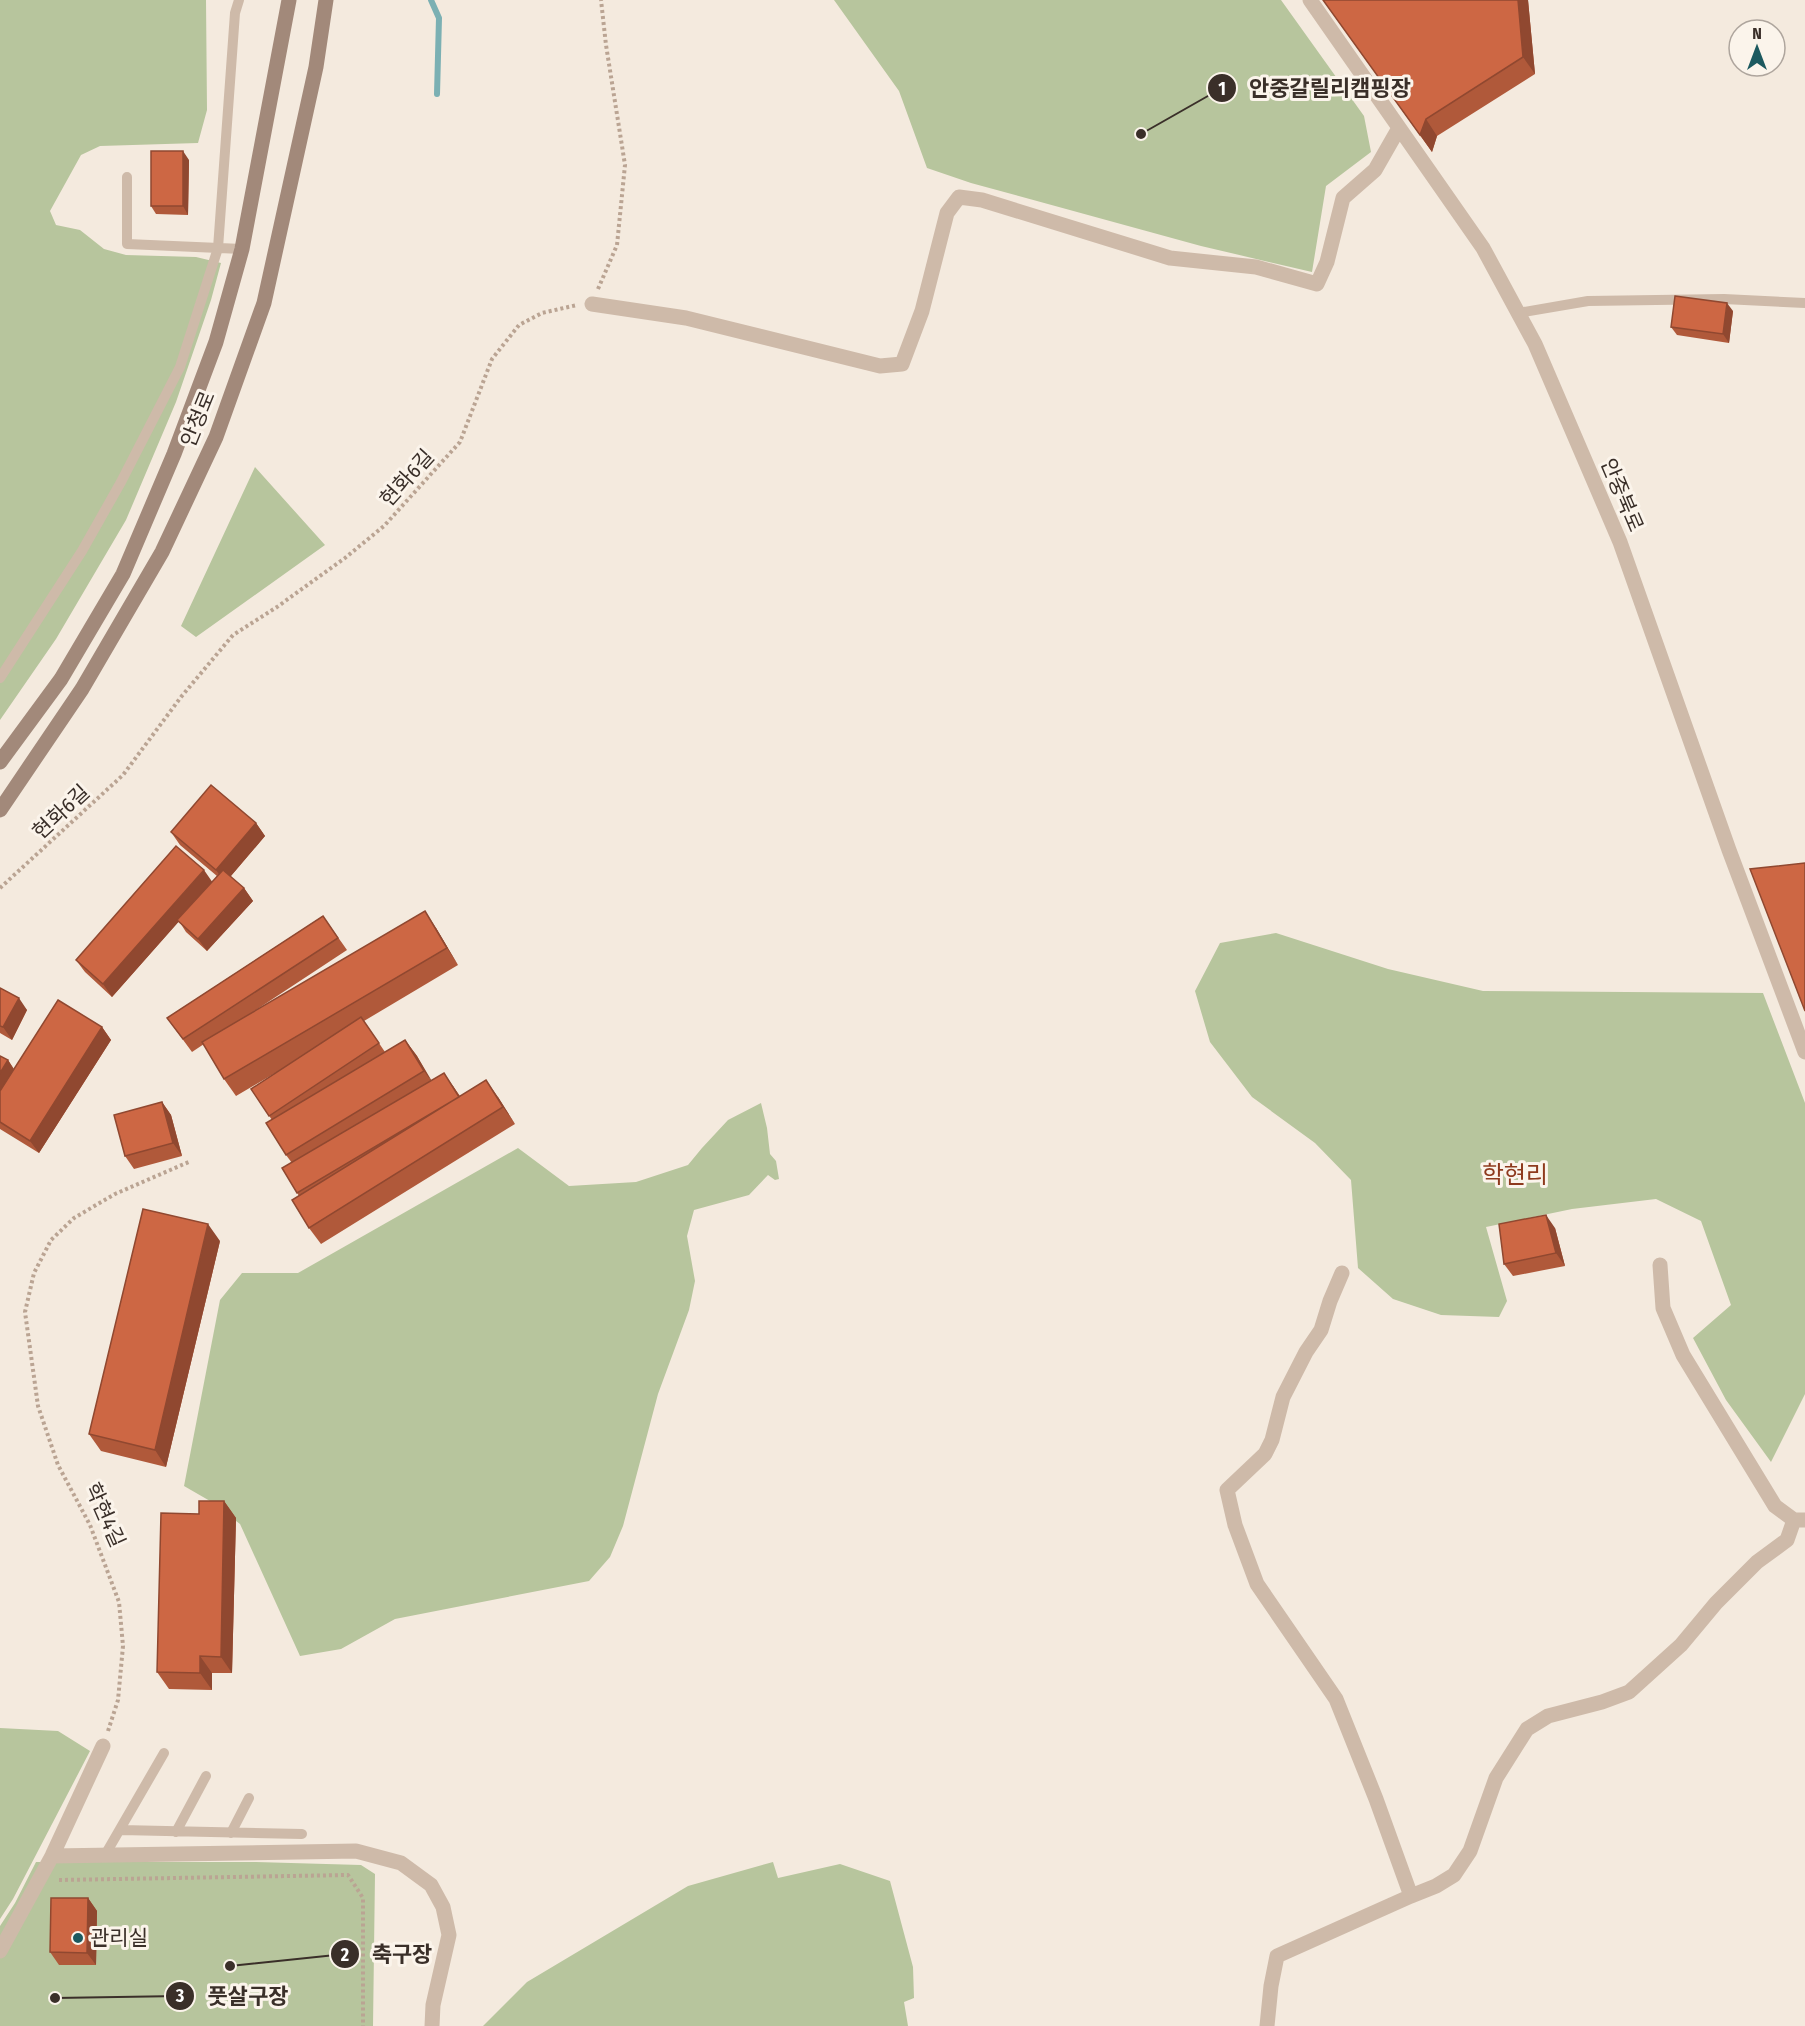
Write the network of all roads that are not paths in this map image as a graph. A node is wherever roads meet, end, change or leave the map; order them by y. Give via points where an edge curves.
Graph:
1 (239, 0) edge
2 (290, 0) edge
3 (326, 0) edge
4 (1310, 0) edge
5 (1399, 128) junction
6 (128, 177) dead end
7 (218, 248) junction
8 (242, 249) junction
9 (1805, 303) edge
10 (592, 304) road end
11 (1518, 313) junction
12 (0, 678) edge
13 (0, 762) edge
14 (0, 810) edge
15 (1805, 1052) edge
16 (1660, 1265) dead end
17 (1342, 1273) dead end
18 (1799, 1520) edge
19 (103, 1746) road end
20 (164, 1753) dead end
21 (206, 1776) dead end
22 (249, 1798) dead end
23 (121, 1830) junction
24 (176, 1832) junction
25 (231, 1833) junction
26 (302, 1834) dead end
27 (105, 1855) junction
28 (52, 1857) junction
29 (1411, 1896) junction
30 (0, 1951) edge
31 (432, 2026) edge
32 (1267, 2026) edge

1 - 7 lane
2 - 8 street, 안청로
3 - 14 street, 안청로 via 264,303 216,437 162,552 82,689
4 - 5 street, 안중북로
5 - 10 street via 1376,170 1343,198 1327,262 1317,284 1256,267 1170,258 982,200 959,197 947,213 922,311 902,364 880,366 686,318
5 - 11 street, 안중북로 via 1483,248
6 - 7 lane via 127,244
7 - 8 lane
7 - 12 lane via 180,367 82,551
8 - 13 street, 안청로 via 216,342 123,574 61,679
9 - 11 lane via 1724,299 1588,301
11 - 15 street, 안중북로 via 1620,542
16 - 18 street via 1663,1308 1683,1355 1775,1506
17 - 29 street via 1321,1330 1283,1397 1265,1454 1227,1491 1257,1584 1336,1699
18 - 29 street via 1787,1540 1757,1562 1681,1645 1629,1692 1548,1716 1527,1730 1496,1778 1470,1851 1454,1875
19 - 28 street
20 - 23 lane
21 - 24 lane
22 - 25 lane
23 - 24 lane
23 - 27 lane
24 - 25 lane
25 - 26 lane
27 - 28 street
27 - 31 street via 356,1851 401,1863 431,1885 443,1907 449,1935
28 - 30 street
29 - 32 street via 1277,1956

